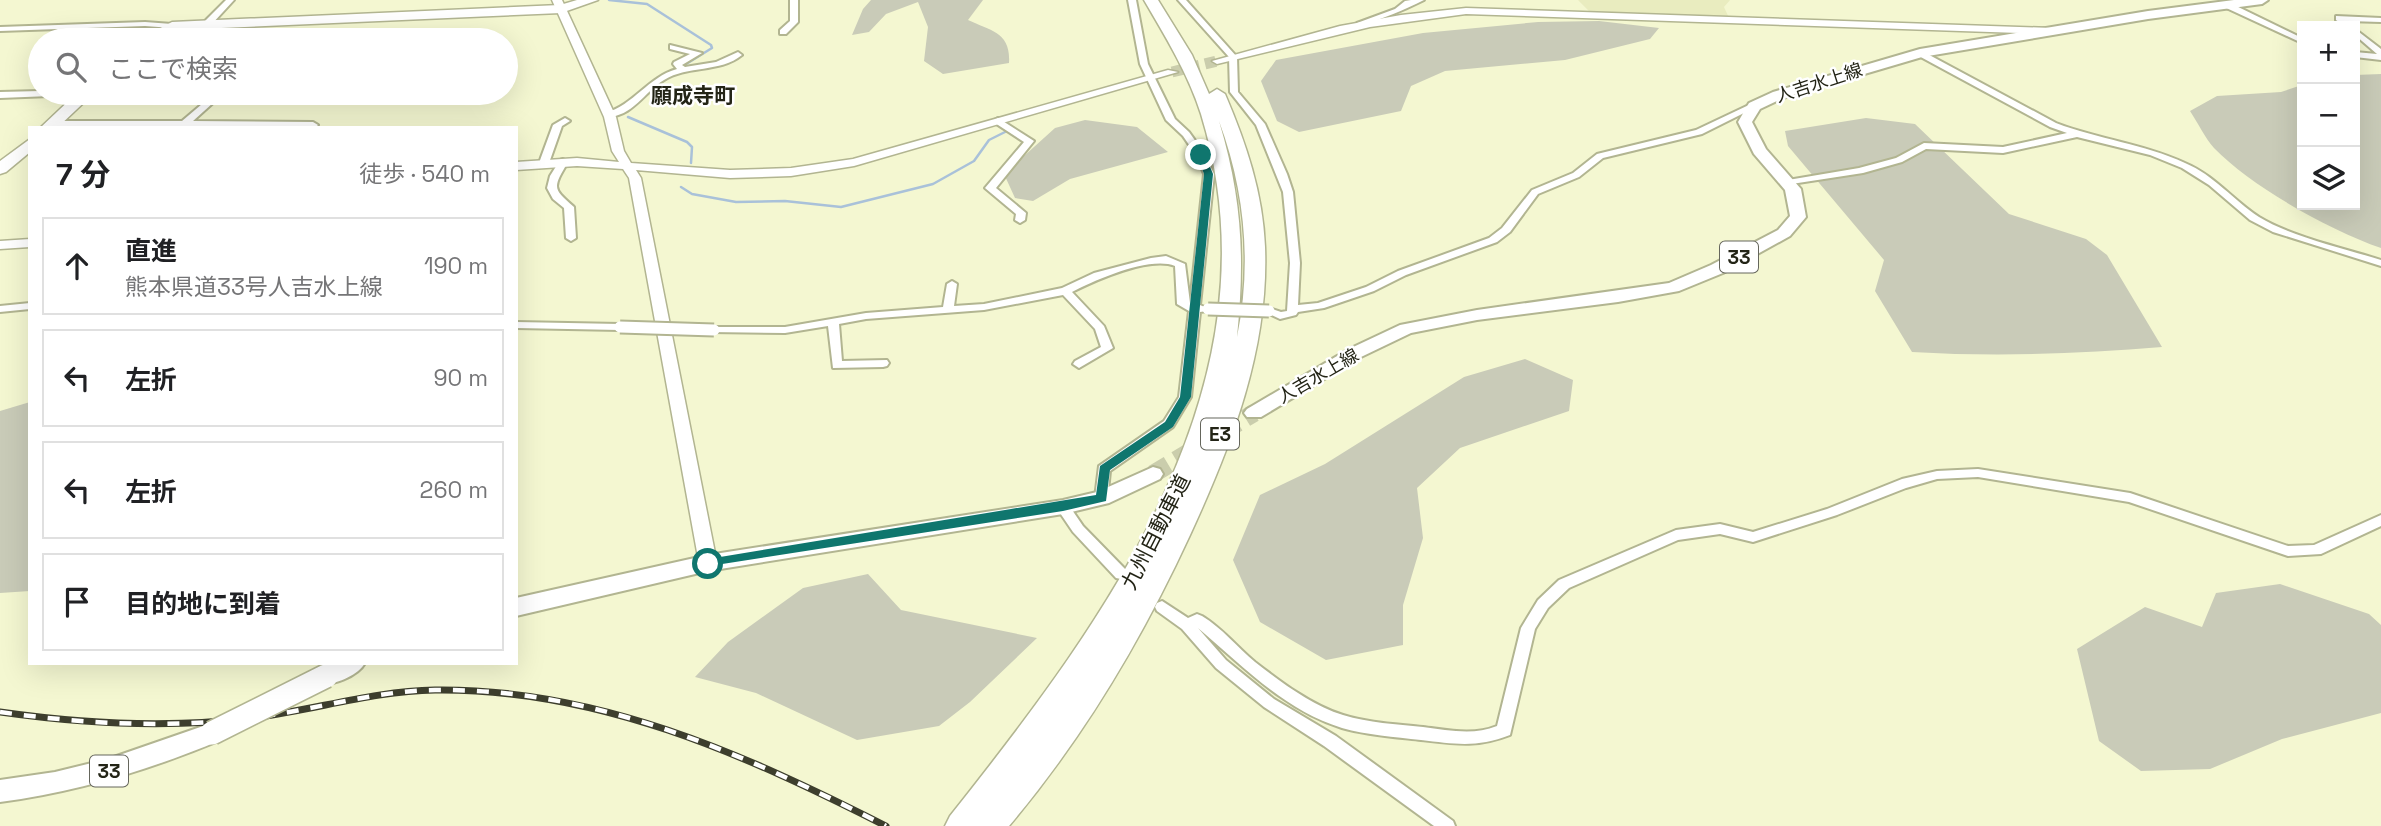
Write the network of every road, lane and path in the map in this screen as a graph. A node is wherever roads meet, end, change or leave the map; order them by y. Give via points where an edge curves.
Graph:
1 (230, 0) edge
2 (591, 0) edge
3 (794, 0) edge
4 (1132, 0) edge
5 (1151, 0) edge
6 (1165, 0) edge
7 (1182, 0) edge
8 (1420, 0) edge
9 (2262, 0) edge
10 (559, 4) edge
11 (2225, 4) junction
12 (2381, 20) edge
13 (2343, 21) edge
14 (208, 23) junction
15 (1361, 23) junction
16 (172, 26) junction
17 (28, 28) edge
18 (29, 28) edge
19 (168, 28) edge
20 (0, 29) edge
21 (2058, 31) junction
22 (783, 32) dead end
23 (2360, 36) edge
24 (2297, 39) edge
25 (2368, 43) junction
26 (2381, 43) edge
27 (673, 47) dead end
28 (1920, 53) junction
29 (738, 55) dead end
30 (2360, 55) edge
31 (2381, 55) edge
32 (1233, 57) junction
33 (1217, 61) tunnel mouth
34 (682, 69) junction
35 (1172, 72) tunnel mouth
36 (1151, 78) junction
37 (28, 94) edge
38 (0, 95) edge
39 (73, 105) edge
40 (206, 105) edge
41 (1754, 106) junction
42 (608, 115) junction
43 (565, 121) dead end
44 (998, 121) junction
45 (183, 124) junction
46 (246, 125) edge
47 (50, 126) edge
48 (312, 126) edge
49 (2077, 134) junction
50 (28, 146) edge
51 (563, 162) junction
52 (544, 163) junction
53 (627, 165) junction
54 (518, 166) edge
55 (0, 169) edge
56 (1788, 183) junction
57 (1020, 220) dead end
58 (571, 238) dead end
59 (28, 243) edge
60 (0, 245) edge
61 (2381, 263) edge
62 (952, 284) dead end
63 (1065, 291) junction
64 (28, 306) edge
65 (0, 309) edge
66 (948, 309) junction
67 (1202, 309) junction
68 (1292, 309) junction
69 (1269, 311) joint
70 (833, 323) junction
71 (518, 325) edge
72 (883, 363) dead end
73 (1079, 364) dead end
74 (1254, 413) tunnel mouth
75 (1153, 474) tunnel mouth
76 (1102, 498) junction
77 (1063, 506) junction
78 (2381, 520) edge
79 (708, 564) junction
80 (1121, 574) dead end
81 (518, 607) edge
82 (1162, 607) dead end
83 (1187, 625) junction
84 (349, 665) edge
85 (0, 791) edge
86 (961, 826) edge
87 (990, 826) edge
88 (1447, 826) edge

1 - 14 street
2 - 10 highway
3 - 22 street via 794,22
4 - 36 street
5 - 86 highway, 九州自動車道 / E3 via 1214,125 1231,200 1234,247 1228,336 1217,384 1190,466 1090,652
6 - 87 highway, 九州自動車道 / E3 via 1211,81 1240,157 1255,248 1250,324 1210,466 1145,603 1051,752
7 - 32 street
8 - 15 street
9 - 11 main road, 人吉水上線
10 - 14 highway
10 - 42 street
11 - 21 main road, 人吉水上線
11 - 24 street
12 - 13 street via 2339,18
14 - 16 highway
15 - 21 street via 1466,11 1661,13
15 - 32 street
16 - 18 street
16 - 19 highway
17 - 20 street
21 - 28 main road, 人吉水上線
23 - 25 street
25 - 26 street
25 - 31 street
27 - 34 street via 698,53 677,64
28 - 41 main road, 人吉水上線
28 - 49 street
29 - 34 street via 722,65
30 - 31 street
32 - 33 street
32 - 68 street via 1234,92 1260,124 1288,192 1295,263
34 - 42 street via 661,78 625,112
35 - 36 street
36 - 44 street
36 - 67 street via 1171,120 1201,155 1209,174
37 - 38 street
39 - 47 highway
40 - 45 street
41 - 56 main road, 人吉水上線 / 33 via 1745,122 1759,151
41 - 68 street via 1699,132 1600,156 1576,174 1535,192 1493,240 1370,289 1320,306
42 - 53 street
43 - 52 street via 558,125
44 - 53 street via 854,162 791,172 730,174
44 - 57 street via 1029,141 990,188 1021,213
45 - 46 street
45 - 47 street
46 - 48 street
49 - 56 street via 2003,150 1924,146 1899,160 1860,171
49 - 61 street via 2185,166 2277,230
50 - 55 highway
51 - 52 street
51 - 53 street
51 - 58 street via 552,191 555,199 569,207
52 - 54 street
53 - 79 street via 635,178
56 - 74 main road, 人吉水上線 / 33 via 1798,217 1784,233 1717,269 1673,286 1618,298 1477,315 1406,329 1355,353
59 - 60 street
62 - 66 street
63 - 66 street
63 - 67 street via 1098,275 1170,259 1180,264 1183,304
63 - 73 street via 1100,328 1107,348
64 - 65 street
66 - 70 street
67 - 69 street, bridge
67 - 76 street via 1185,397 1169,424 1104,469
68 - 69 street via 1289,315
70 - 71 street, bridge via 785,330
70 - 72 street via 838,365
75 - 76 main road
76 - 77 main road
77 - 79 main road
77 - 80 street via 1078,529
78 - 83 street via 2316,550 2288,551 2130,498 1978,473 1937,475 1902,484 1753,537 1720,529 1676,535 1564,584 1543,604 1528,628 1504,730 1466,741 1331,717 1254,667 1205,625 1197,620
79 - 81 main road
82 - 83 street
83 - 88 street via 1221,664 1269,703
84 - 85 main road, 33, bridge via 156,756 108,771

